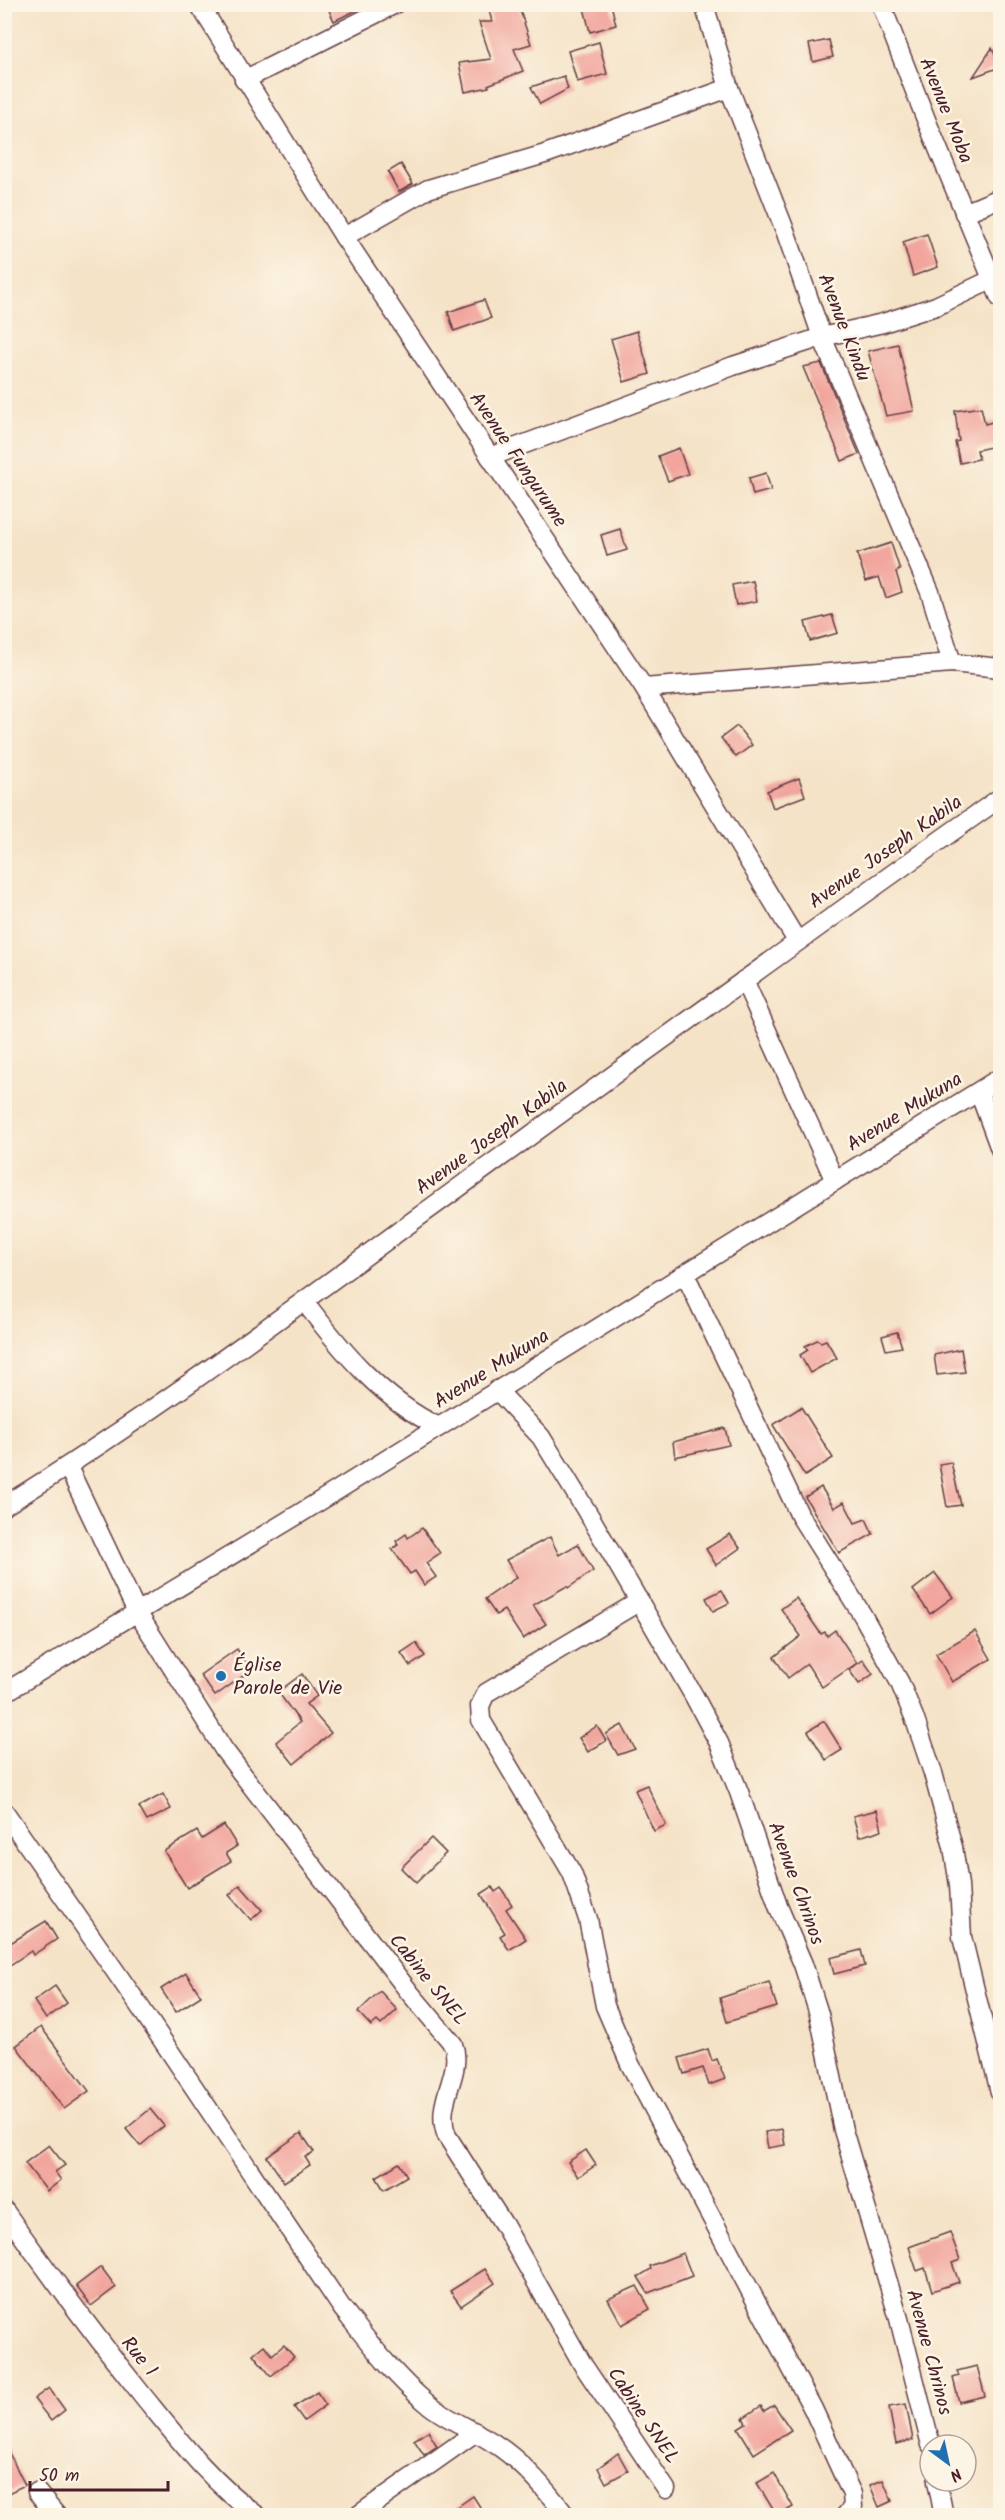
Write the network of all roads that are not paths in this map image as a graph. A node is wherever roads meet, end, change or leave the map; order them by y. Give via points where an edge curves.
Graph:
1 (199, 4) edge
2 (395, 4) edge
3 (704, 4) edge
4 (881, 4) edge
5 (244, 80) junction
6 (729, 88) junction
7 (1000, 198) edge
8 (964, 213) junction
9 (344, 237) junction
10 (993, 279) junction
11 (1000, 298) edge
12 (822, 337) junction
13 (490, 457) junction
14 (952, 663) junction
15 (1000, 668) edge
16 (644, 688) junction
17 (1000, 798) edge
18 (797, 941) junction
19 (744, 980) junction
20 (1000, 1078) edge
21 (979, 1092) junction
22 (1000, 1149) edge
23 (835, 1181) junction
24 (685, 1274) junction
25 (304, 1300) junction
26 (497, 1390) junction
27 (440, 1426) junction
28 (68, 1467) junction
29 (4, 1506) edge
30 (640, 1601) junction
31 (137, 1612) junction
32 (4, 1693) edge
33 (4, 1811) edge
34 (1000, 2092) edge
35 (4, 2210) edge
36 (476, 2432) junction
37 (928, 2433) edge
38 (666, 2489) dead end
39 (37, 2492) dead end
40 (940, 2493) edge
41 (57, 2516) edge
42 (258, 2516) edge
43 (357, 2516) edge
44 (566, 2516) edge
45 (845, 2516) edge
46 (944, 2516) edge

1 - 5 street, Avenue Fungurume
2 - 5 street
3 - 6 street, Avenue Kindu
4 - 8 street, Avenue Moba
5 - 9 street, Avenue Fungurume
6 - 9 street via 545,154 428,189
6 - 12 street, Avenue Kindu
7 - 8 street
8 - 10 street, Avenue Moba
9 - 13 street, Avenue Fungurume
10 - 11 street, Avenue Moba
10 - 12 street via 936,306
12 - 13 street
12 - 14 street, Avenue Kindu via 930,592
13 - 16 street, Avenue Fungurume
14 - 15 street
14 - 16 street
16 - 18 street, Avenue Fungurume
17 - 18 street, Avenue Joseph Kabila
18 - 19 street, Avenue Joseph Kabila
19 - 23 street
19 - 25 street, Avenue Joseph Kabila
20 - 21 street, Avenue Mukuna
21 - 22 street
21 - 23 street, Avenue Mukuna
23 - 24 street, Avenue Mukuna
24 - 26 street, Avenue Mukuna
24 - 34 street via 800,1516 863,1616 914,1717 953,1847 962,1937
25 - 27 street via 346,1356 412,1414
25 - 28 street, Avenue Joseph Kabila
26 - 27 street, Avenue Mukuna
26 - 30 street, Avenue Chrinos via 542,1437
27 - 31 street, Avenue Mukuna
28 - 29 street, Avenue Joseph Kabila
28 - 31 street, Cabine SNEL
30 - 37 street, Avenue Chrinos via 719,1743 803,1964 819,2014 843,2130
30 - 45 street via 486,1693 480,1706 481,1720 572,1873 588,1919 606,2006 617,2033 666,2135 813,2409 852,2494 853,2506
31 - 32 street, Avenue Mukuna
31 - 38 street, Cabine SNEL via 224,1750 410,1994 453,2044 457,2054 442,2110 447,2136 504,2225 583,2365
33 - 36 street via 342,2308 378,2354 426,2403
35 - 42 street, Rue 1 via 155,2410 234,2499
36 - 43 street
36 - 44 street via 517,2460
39 - 41 street
40 - 46 street

